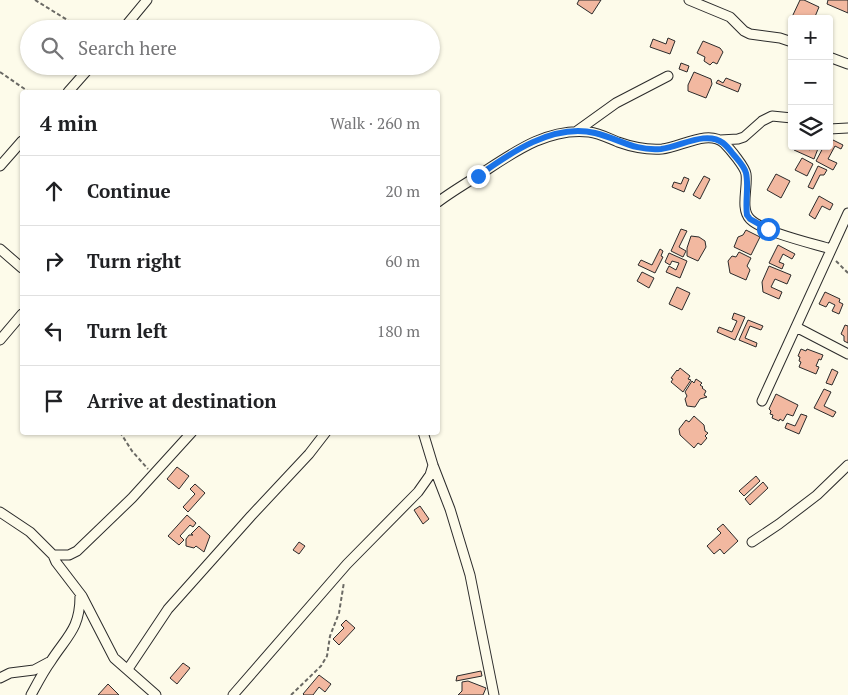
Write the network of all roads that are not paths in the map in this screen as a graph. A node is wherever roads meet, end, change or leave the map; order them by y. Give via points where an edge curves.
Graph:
1 (146, 0) edge
2 (689, 0) edge
3 (129, 20) edge
4 (788, 41) edge
5 (833, 58) edge
6 (848, 64) edge
7 (83, 75) edge
8 (668, 76) dead end
9 (70, 90) edge
10 (788, 118) edge
11 (848, 128) edge
12 (833, 129) edge
13 (576, 131) junction
14 (720, 140) junction
15 (20, 143) edge
16 (0, 166) edge
17 (440, 201) edge
18 (848, 213) edge
19 (0, 249) edge
20 (830, 252) junction
21 (20, 266) edge
22 (20, 316) edge
23 (796, 327) junction
24 (0, 340) edge
25 (848, 354) edge
26 (762, 401) dead end
27 (189, 435) edge
28 (324, 435) edge
29 (424, 435) edge
30 (433, 465) junction
31 (848, 465) edge
32 (0, 512) edge
33 (752, 542) dead end
34 (53, 555) junction
35 (80, 593) junction
36 (51, 661) junction
37 (128, 669) junction
38 (0, 678) edge
39 (31, 695) edge
40 (156, 695) edge
41 (234, 695) edge
42 (494, 695) edge

1 - 3 street
2 - 4 street via 730,17 750,34
5 - 6 street
7 - 9 street
8 - 13 street via 616,103
10 - 14 street via 772,116 744,137
11 - 12 street
13 - 14 street via 596,133 648,149 673,147 706,138
13 - 17 street via 526,145
14 - 20 street via 746,173 745,206 750,219
15 - 16 street
18 - 20 street
19 - 21 street
20 - 23 street
22 - 24 street
23 - 25 street
23 - 26 street
27 - 34 street via 132,498 77,551 69,556
28 - 37 street via 168,609
29 - 30 street
30 - 41 street via 418,492 346,564
30 - 42 street via 470,575
31 - 33 street via 817,495
32 - 34 street via 30,532
34 - 35 street
35 - 36 street via 79,619
35 - 37 street via 114,658
36 - 38 street via 34,670 10,673
36 - 39 street
37 - 40 street

